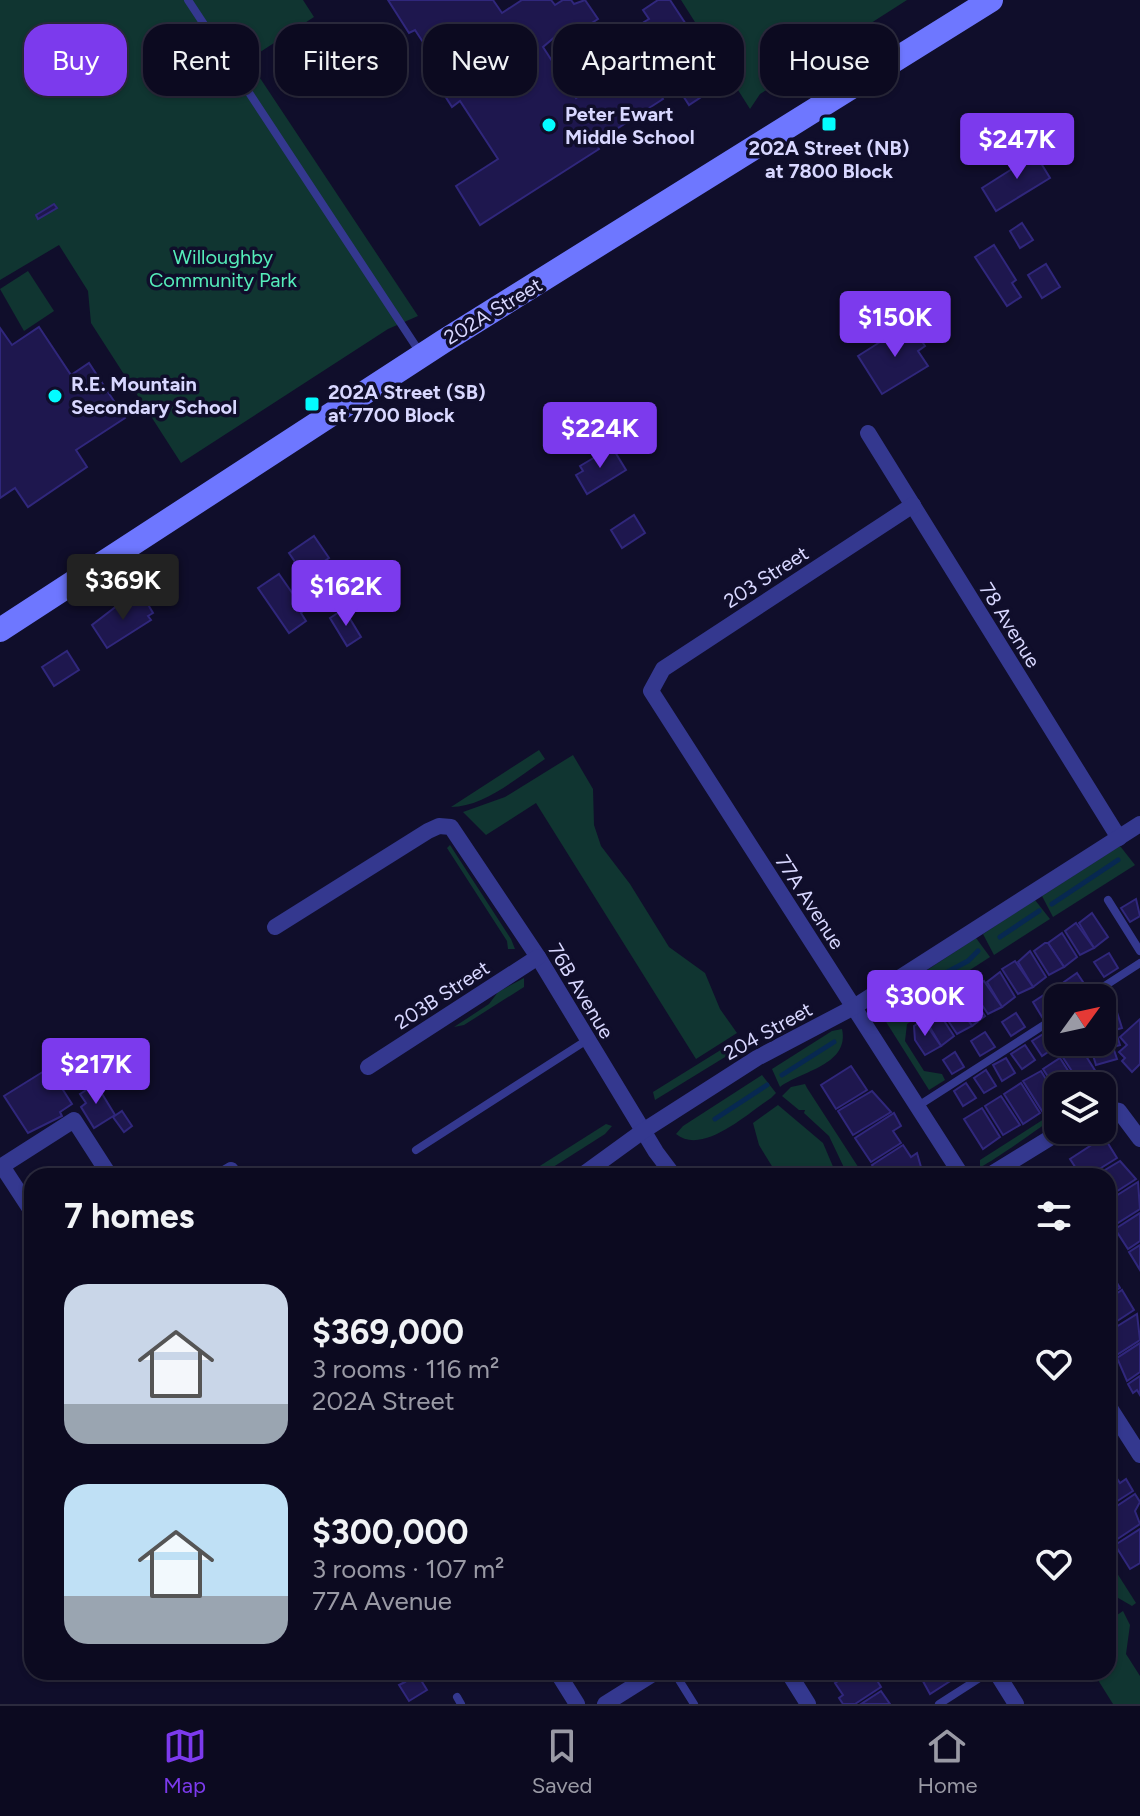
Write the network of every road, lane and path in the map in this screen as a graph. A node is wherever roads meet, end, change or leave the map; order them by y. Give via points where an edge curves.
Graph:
1 (188, 0) edge
2 (975, 4) edge
3 (422, 355) junction
4 (868, 433) dead end
5 (913, 505) junction
6 (0, 630) edge
7 (651, 691) joint
8 (1140, 824) edge
9 (1119, 838) junction
10 (1108, 900) dead end
11 (275, 927) dead end
12 (1140, 951) edge
13 (538, 957) junction
14 (1140, 963) edge
15 (1108, 984) edge
16 (854, 1007) junction
17 (1044, 1025) edge
18 (587, 1040) junction
19 (368, 1067) dead end
20 (917, 1106) junction
21 (1116, 1113) edge
22 (643, 1131) junction
23 (1140, 1139) edge
24 (1044, 1142) edge
25 (416, 1150) dead end
26 (105, 1168) edge
27 (592, 1168) edge
28 (668, 1168) edge
29 (957, 1168) edge
30 (1001, 1168) edge
31 (24, 1200) edge
32 (1116, 1418) edge
33 (1140, 1455) edge
34 (562, 1680) edge
35 (643, 1680) edge
36 (679, 1680) edge
37 (793, 1680) edge
38 (976, 1680) edge
39 (1001, 1680) edge
40 (577, 1704) edge
41 (605, 1704) edge
42 (694, 1704) edge
43 (808, 1704) edge
44 (939, 1704) edge
45 (1016, 1704) edge

1 - 3 lane
2 - 3 main road, 202A Street
3 - 6 main road, 202A Street
4 - 5 street, 78 Avenue
5 - 7 street, 203 Street via 663,669
5 - 9 street, 78 Avenue
7 - 16 street, 77A Avenue
8 - 9 street, 204 Street
9 - 16 street, 204 Street
10 - 12 lane
11 - 13 street, 76B Avenue via 428,831 451,827
13 - 18 street, 76B Avenue
13 - 19 street, 203B Street
14 - 15 lane
16 - 20 street, 77A Avenue
16 - 22 street, 204 Street via 757,1058
17 - 20 lane
18 - 22 street, 76B Avenue
18 - 25 lane
20 - 29 street, 77A Avenue
21 - 23 street
22 - 27 street, 204 Street
22 - 28 street, 76B Avenue
24 - 30 street
26 - 31 street via 74,1120 2,1166
32 - 33 street
34 - 40 street
35 - 41 street
36 - 42 lane
37 - 43 street
38 - 44 lane
39 - 45 street

